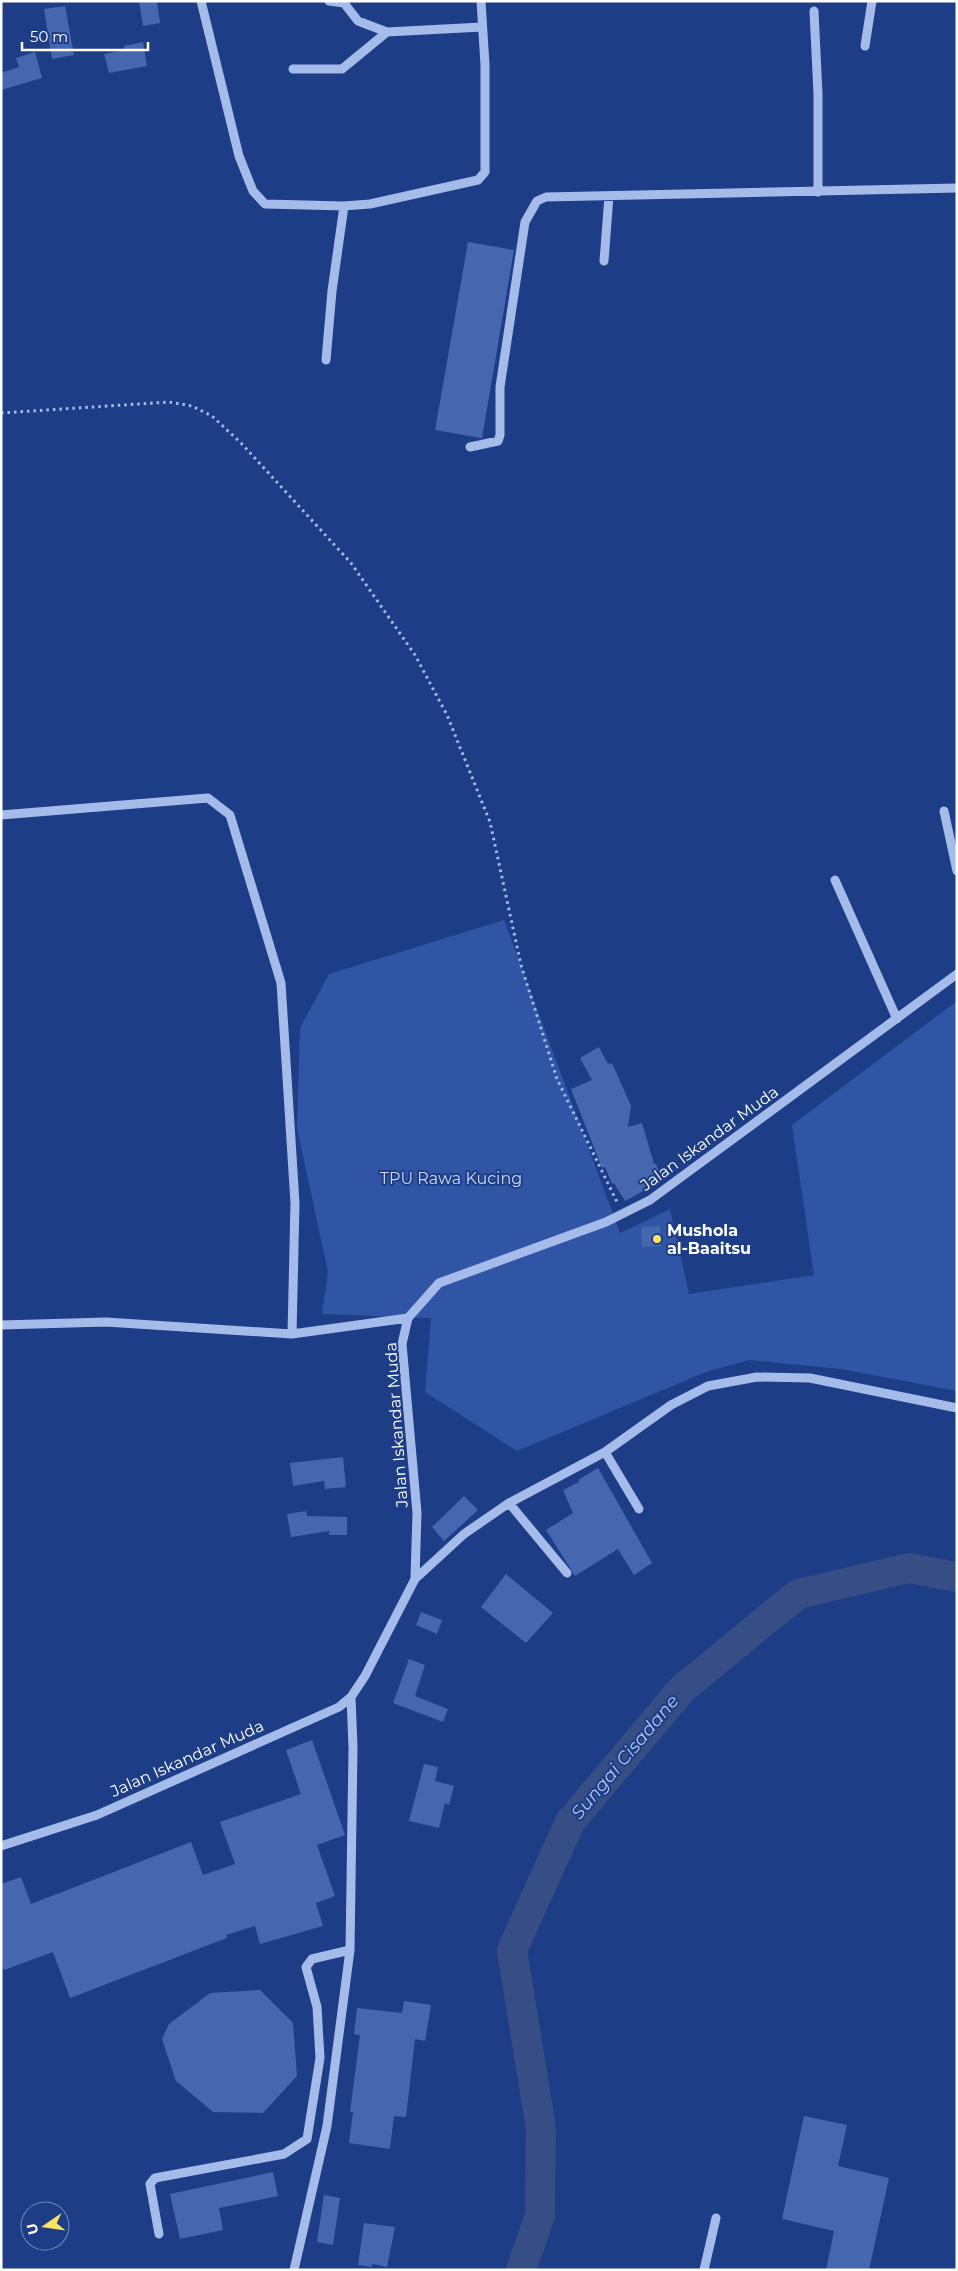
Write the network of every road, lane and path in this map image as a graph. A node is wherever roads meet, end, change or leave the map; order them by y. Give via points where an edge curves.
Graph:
1 (201, 1) edge
2 (329, 1) edge
3 (481, 1) edge
4 (872, 1) edge
5 (814, 11) dead end
6 (482, 27) junction
7 (387, 32) junction
8 (865, 46) dead end
9 (293, 70) dead end
10 (957, 188) edge
11 (818, 192) junction
12 (609, 196) junction
13 (344, 206) junction
14 (604, 261) dead end
15 (326, 360) dead end
16 (1, 413) edge
17 (470, 447) dead end
18 (944, 811) dead end
19 (1, 815) edge
20 (957, 872) edge
21 (835, 880) dead end
22 (957, 974) edge
23 (897, 1019) junction
24 (622, 1214) junction
25 (408, 1318) junction
26 (1, 1325) edge
27 (292, 1334) junction
28 (957, 1408) edge
29 (605, 1452) junction
30 (509, 1503) junction
31 (639, 1509) dead end
32 (567, 1573) dead end
33 (415, 1579) junction
34 (352, 1697) junction
35 (1, 1846) edge
36 (350, 1950) junction
37 (716, 2218) dead end
38 (158, 2234) dead end
39 (294, 2270) edge
40 (704, 2270) edge

1 - 13 street via 234,138 253,190 265,204
2 - 7 street via 344,3 358,20
3 - 6 street
4 - 8 street
5 - 11 street
6 - 7 street
6 - 13 street via 485,172 478,180 370,204
7 - 9 street via 342,69
10 - 11 street
11 - 12 street
12 - 14 street
12 - 17 street via 546,197 537,201 525,222 500,387 500,435 492,444
13 - 15 street
16 - 24 path via 169,402 192,406 212,416 241,443 351,563 415,655 447,715 490,822 521,964 557,1078
18 - 20 street
19 - 27 street via 208,798 230,815 281,983 294,1203
21 - 23 street
22 - 23 street, Jalan Iskandar Muda
23 - 24 street, Jalan Iskandar Muda via 694,1169 650,1200
24 - 25 street, Jalan Iskandar Muda via 439,1283
25 - 27 street
25 - 33 street, Jalan Iskandar Muda via 402,1344 417,1513
26 - 27 street via 106,1322
28 - 29 street via 810,1378 757,1378 708,1386 671,1405
29 - 30 street
29 - 31 street
30 - 32 street
30 - 33 street via 464,1534
33 - 34 street, Jalan Iskandar Muda
34 - 35 street, Jalan Iskandar Muda via 339,1707 97,1815
34 - 36 street
36 - 38 street via 312,1959 306,1967 317,2007 320,2058 307,2139 284,2154 154,2178 150,2184
36 - 39 street via 327,2126
37 - 40 street

